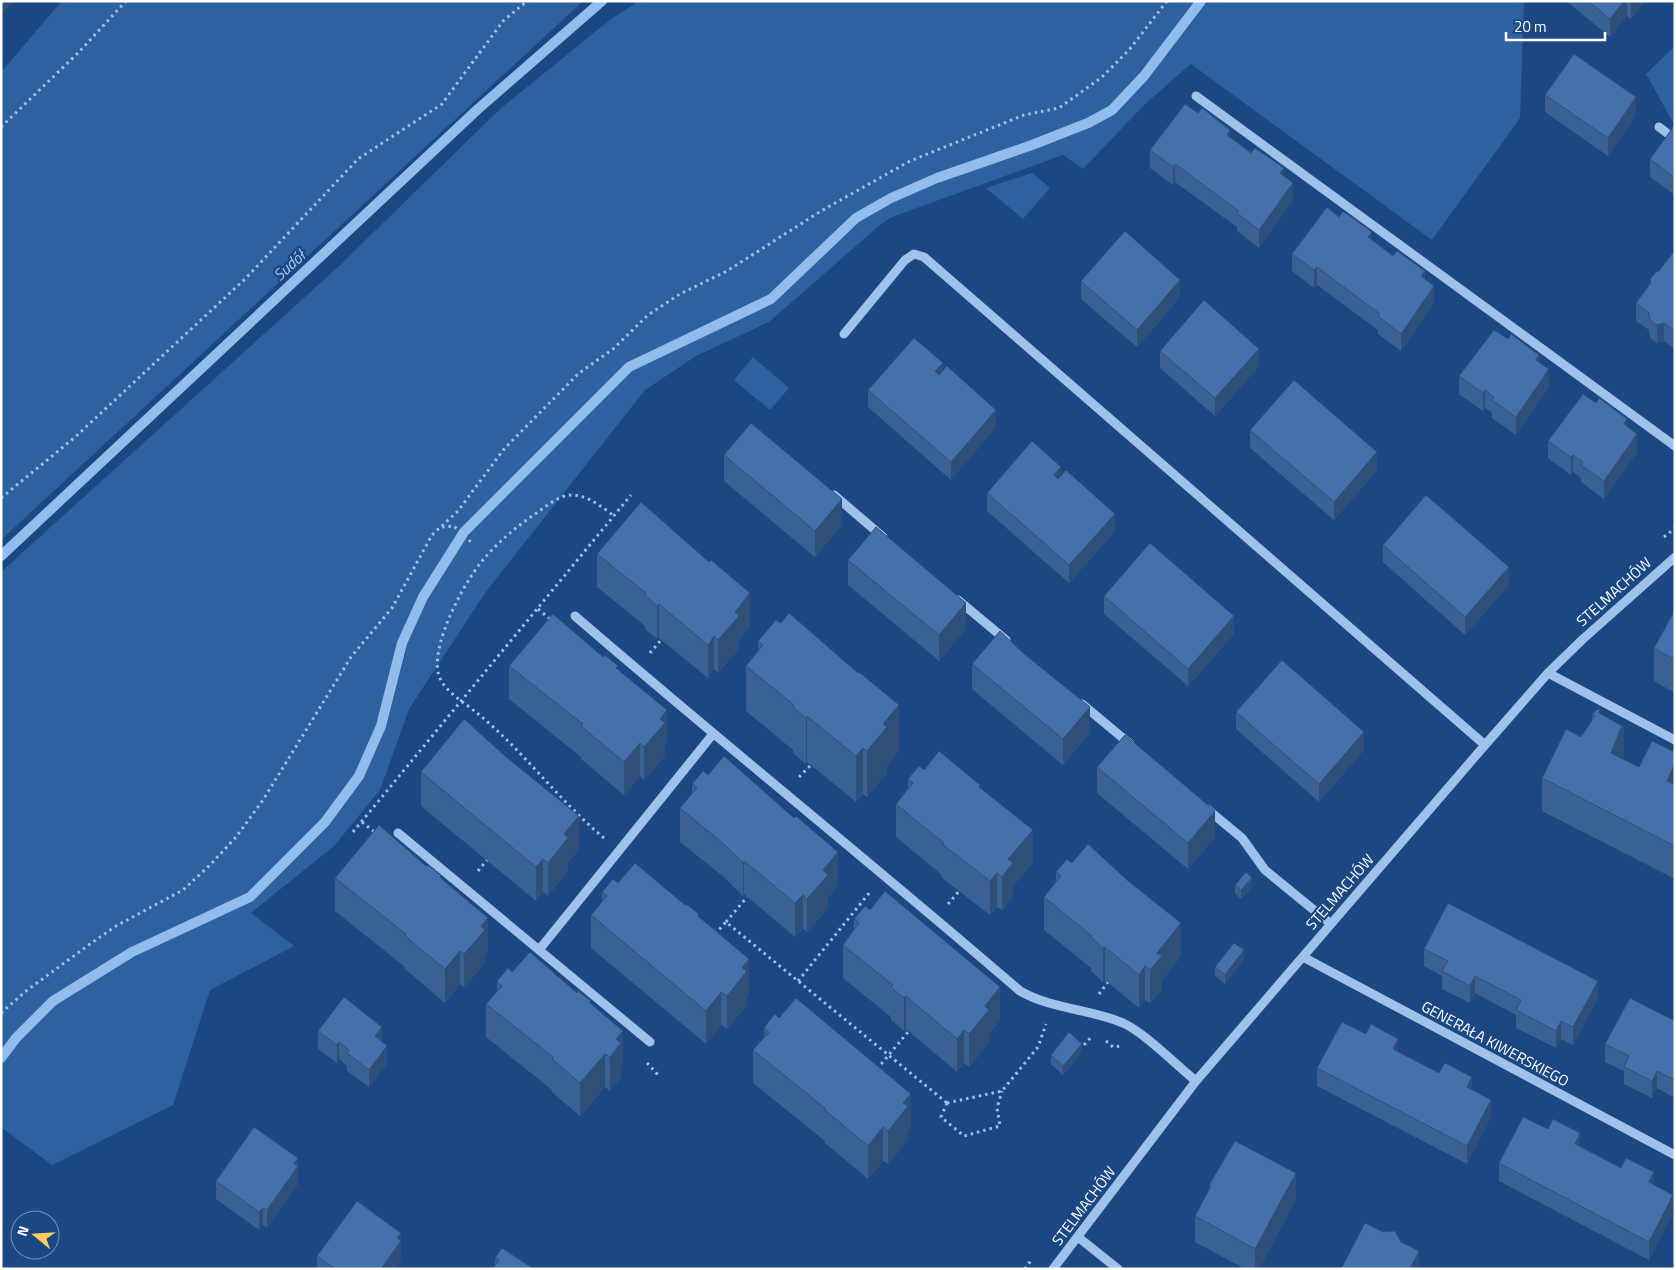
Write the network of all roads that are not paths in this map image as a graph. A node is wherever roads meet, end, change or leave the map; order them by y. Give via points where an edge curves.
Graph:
1 (1196, 96) dead end
2 (1659, 127) dead end
3 (1675, 138) edge
4 (844, 334) dead end
5 (1675, 446) edge
6 (826, 489) edge
7 (894, 546) edge
8 (1675, 557) edge
9 (947, 591) edge
10 (575, 616) dead end
11 (1015, 648) edge
12 (1548, 673) junction
13 (1076, 699) edge
14 (713, 734) junction
15 (1675, 740) edge
16 (1485, 745) junction
17 (1136, 750) edge
18 (1196, 800) edge
19 (398, 833) dead end
20 (1331, 924) junction
21 (539, 950) junction
22 (1303, 957) junction
23 (650, 1042) dead end
24 (1196, 1081) junction
25 (1675, 1155) edge
26 (1078, 1237) junction
27 (1053, 1269) edge
28 (1118, 1269) edge

1 - 5 street
2 - 3 street
4 - 16 street via 905,260 914,254 924,257
6 - 7 street
8 - 12 street, STELMACHÓW via 1582,638
9 - 11 street
10 - 14 street
12 - 15 street
12 - 16 street, STELMACHÓW
13 - 17 street
14 - 21 street
14 - 24 street via 1020,991 1032,998 1126,1024
16 - 20 street, STELMACHÓW
18 - 20 street via 1242,838 1266,870
19 - 21 street
20 - 22 street, STELMACHÓW
21 - 23 street
22 - 24 street, STELMACHÓW
22 - 25 street, GENERAŁA KIWERSKIEGO
24 - 26 street, STELMACHÓW
26 - 27 street, STELMACHÓW
26 - 28 street

